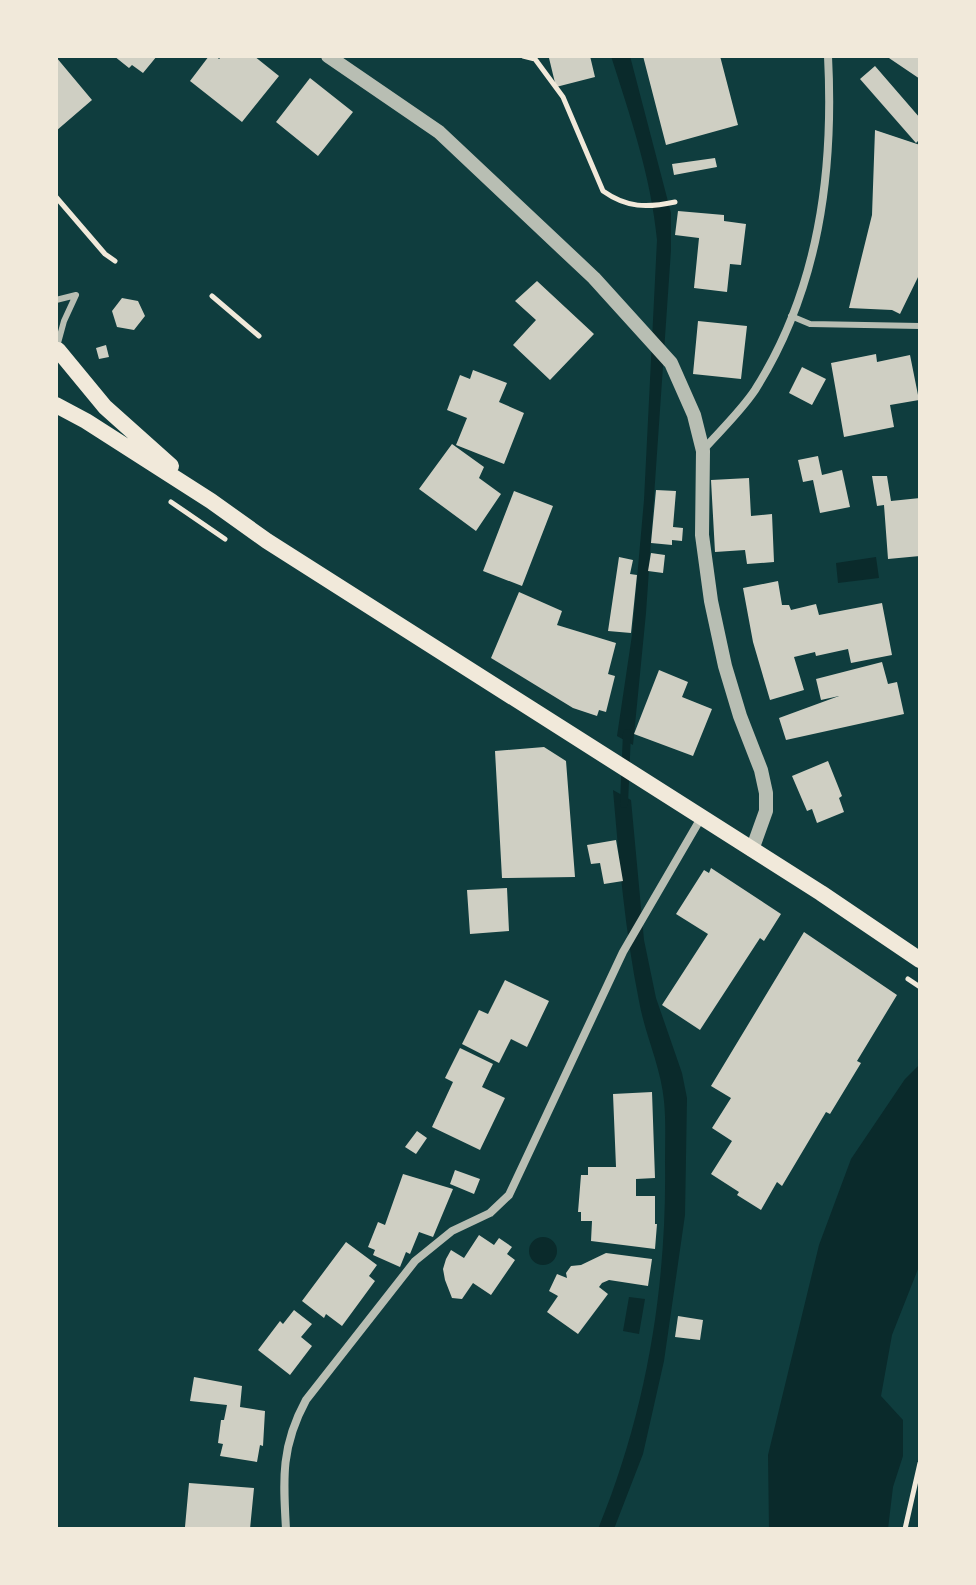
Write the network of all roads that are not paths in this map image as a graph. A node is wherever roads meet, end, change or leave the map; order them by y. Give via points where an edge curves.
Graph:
1 (328, 56) edge
2 (828, 56) edge
3 (56, 300) edge
4 (791, 316) junction
5 (920, 326) edge
6 (57, 344) edge
7 (56, 368) edge
8 (56, 405) edge
9 (703, 451) junction
10 (211, 501) junction
11 (701, 818) junction
12 (752, 850) junction
13 (920, 960) edge
14 (286, 1529) edge

1 - 9 street via 439,132 648,334 671,363
2 - 4 street via 826,187 814,247
3 - 6 lane via 76,295
4 - 5 lane via 810,324
4 - 9 street via 754,392
6 - 7 main road
6 - 10 main road via 105,407
8 - 10 main road
9 - 12 street via 702,535 711,601 766,793 766,811
10 - 11 main road
11 - 12 main road
11 - 14 street via 625,948 509,1195 415,1261 306,1400 287,1446
12 - 13 main road

